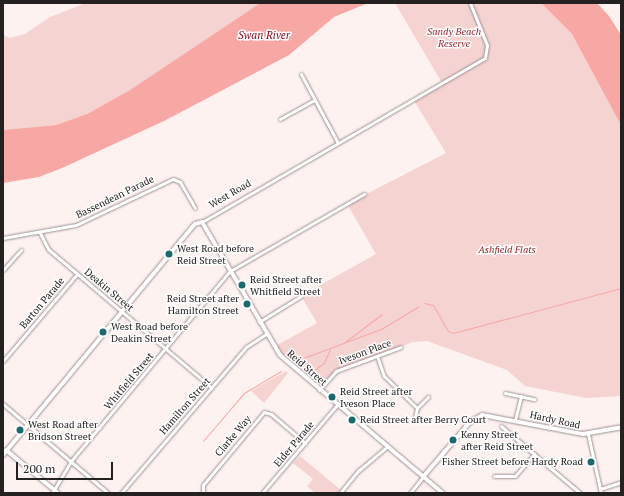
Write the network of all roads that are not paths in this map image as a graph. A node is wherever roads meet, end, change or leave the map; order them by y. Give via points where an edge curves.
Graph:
1 (470, 3) edge
2 (301, 74) dead end
3 (314, 100) junction
4 (280, 119) dead end
5 (337, 141) junction
6 (364, 194) dead end
7 (195, 208) dead end
8 (202, 222) junction
9 (40, 232) junction
10 (3, 238) edge
11 (21, 250) dead end
12 (3, 270) edge
13 (230, 271) junction
14 (77, 274) junction
15 (301, 296) dead end
16 (122, 312) junction
17 (259, 322) junction
18 (266, 334) junction
19 (401, 347) dead end
20 (167, 349) junction
21 (377, 356) junction
22 (3, 361) edge
23 (211, 387) junction
24 (319, 390) junction
25 (505, 393) dead end
26 (521, 396) junction
27 (428, 397) dead end
28 (534, 399) dead end
29 (3, 404) edge
30 (337, 405) junction
31 (417, 408) junction
32 (415, 417) dead end
33 (515, 420) junction
34 (28, 424) junction
35 (501, 426) dead end
36 (621, 427) edge
37 (588, 434) junction
38 (305, 443) junction
39 (387, 446) junction
40 (6, 450) junction
41 (534, 454) junction
42 (3, 455) edge
43 (71, 461) junction
44 (494, 476) dead end
45 (423, 477) junction
46 (621, 482) edge
47 (53, 491) edge
48 (601, 491) edge
49 (58, 493) edge
50 (108, 493) edge
51 (121, 493) edge
52 (204, 493) edge
53 (262, 493) edge
54 (340, 493) edge
55 (410, 493) edge
56 (443, 493) edge
57 (580, 493) edge

1 - 5 street, West Road via 486,45 484,58
2 - 3 street
3 - 4 street
3 - 5 street
5 - 8 street, West Road
6 - 13 street, Whitfield Street
7 - 9 street, Bassendean Parade via 180,182 173,179 82,223
8 - 13 street, Reid Street
8 - 16 street, West Road via 195,224
9 - 10 street, Bassendean Parade
9 - 14 street, Deakin Street via 48,249
11 - 12 street
13 - 17 street, Reid Street
13 - 20 street, Whitfield Street
14 - 16 street, Deakin Street
14 - 22 street, Barton Parade
15 - 17 street
16 - 20 street, Deakin Street
16 - 34 street, West Road
17 - 18 street, Reid Street
18 - 23 street, Hamilton Street via 246,347
18 - 24 street, Reid Street via 284,359
19 - 21 street, Iveson Place
20 - 23 street, Deakin Street
20 - 43 street, Whitfield Street
21 - 24 street, Iveson Place via 334,372
21 - 31 street via 384,376
23 - 51 street, Hamilton Street
24 - 30 street, Reid Street
25 - 26 street
26 - 28 street
26 - 33 street
27 - 31 street
29 - 34 street
30 - 38 street, Elder Parade
30 - 39 street, Reid Street
31 - 32 street
33 - 37 street, Hardy Road
33 - 45 street, Hardy Road via 485,414 470,422
34 - 40 street, West Road
34 - 43 street
35 - 41 street
36 - 37 street, Hardy Road
37 - 48 street
38 - 52 street, Clarke Way via 271,414 264,412 203,485
38 - 53 street, Elder Parade
39 - 45 street, Reid Street
39 - 54 street via 358,471
40 - 42 street, West Road
40 - 47 street
41 - 44 street via 515,476
41 - 57 street
43 - 47 street, Whitfield Street
43 - 50 street
45 - 55 street
45 - 56 street, Reid Street
46 - 48 street
47 - 49 street

